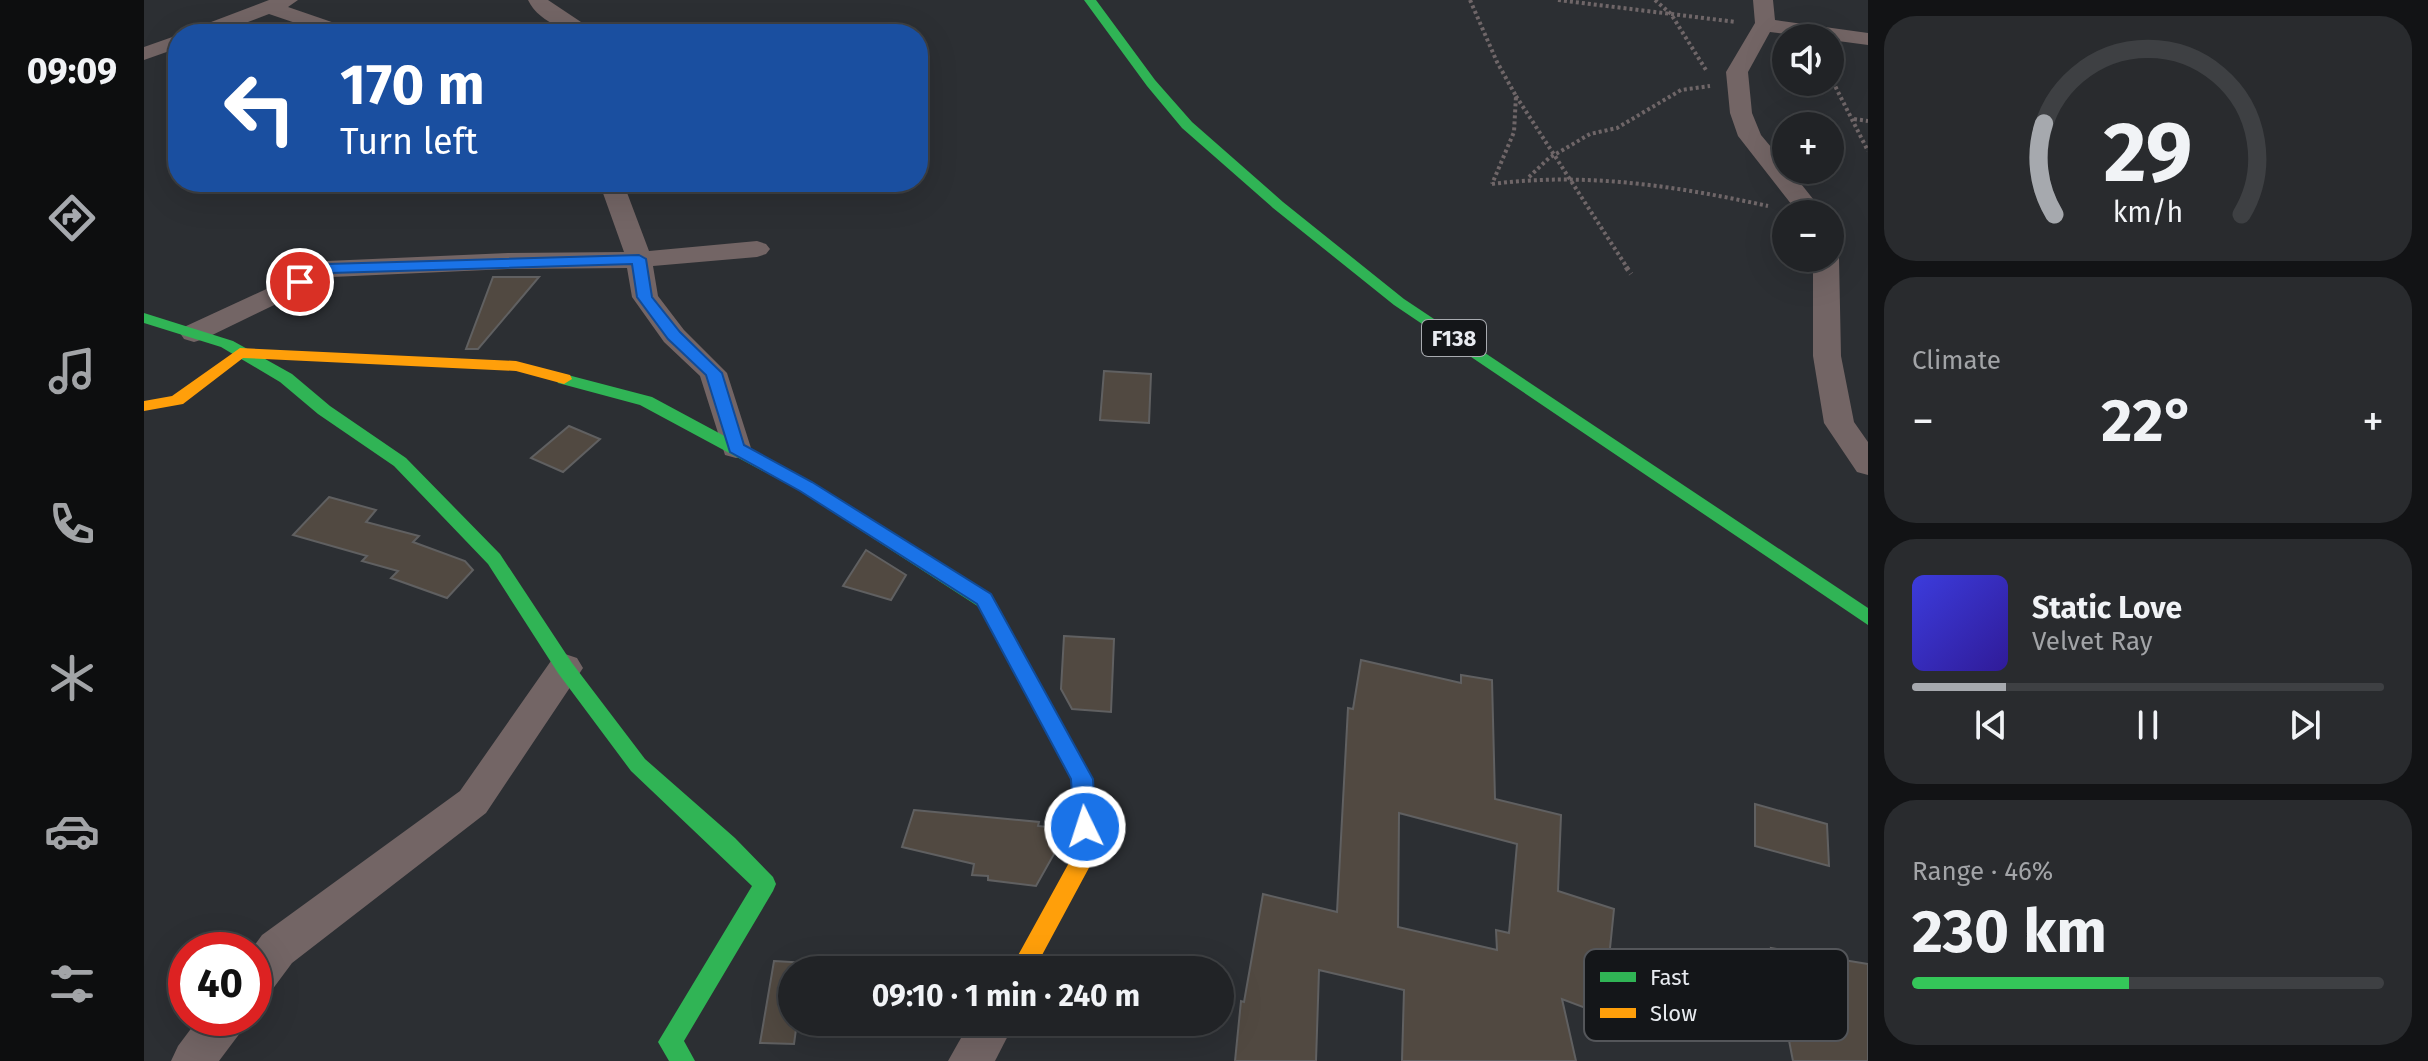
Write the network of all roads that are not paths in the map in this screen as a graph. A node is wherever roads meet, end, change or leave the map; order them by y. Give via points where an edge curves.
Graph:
1 (538, 0) edge
2 (1090, 0) edge
3 (1763, 0) edge
4 (278, 4) edge
5 (224, 24) edge
6 (325, 24) edge
7 (571, 24) edge
8 (1764, 25) junction
9 (1868, 39) edge
10 (168, 45) edge
11 (144, 54) edge
12 (615, 192) edge
13 (1801, 200) edge
14 (757, 249) dead end
15 (639, 259) junction
16 (1826, 272) edge
17 (144, 318) edge
18 (194, 333) junction
19 (240, 353) junction
20 (144, 406) edge
21 (736, 448) junction
22 (1868, 465) edge
23 (1868, 618) edge
24 (565, 668) junction
25 (272, 956) edge
26 (1030, 956) edge
27 (212, 1036) edge
28 (985, 1036) edge
29 (193, 1061) edge
30 (683, 1061) edge
31 (970, 1061) edge

1 - 7 street
2 - 23 street, F138 via 1187,125 1399,302
3 - 8 street
4 - 5 street
4 - 6 street
8 - 9 street
8 - 13 street via 1727,83 1750,136
10 - 11 street
12 - 15 street
14 - 15 street
15 - 18 street via 327,269
15 - 21 street via 645,297 674,336 713,373
16 - 22 street via 1827,356 1839,423
17 - 18 street
18 - 19 street
19 - 20 street via 177,400
19 - 21 street via 516,366 646,401
19 - 24 street via 286,378 400,462 494,559
21 - 26 street via 984,599 1082,779 1087,851
24 - 25 street via 473,802
24 - 30 street via 638,765 765,884 670,1042
27 - 29 street
28 - 31 street

